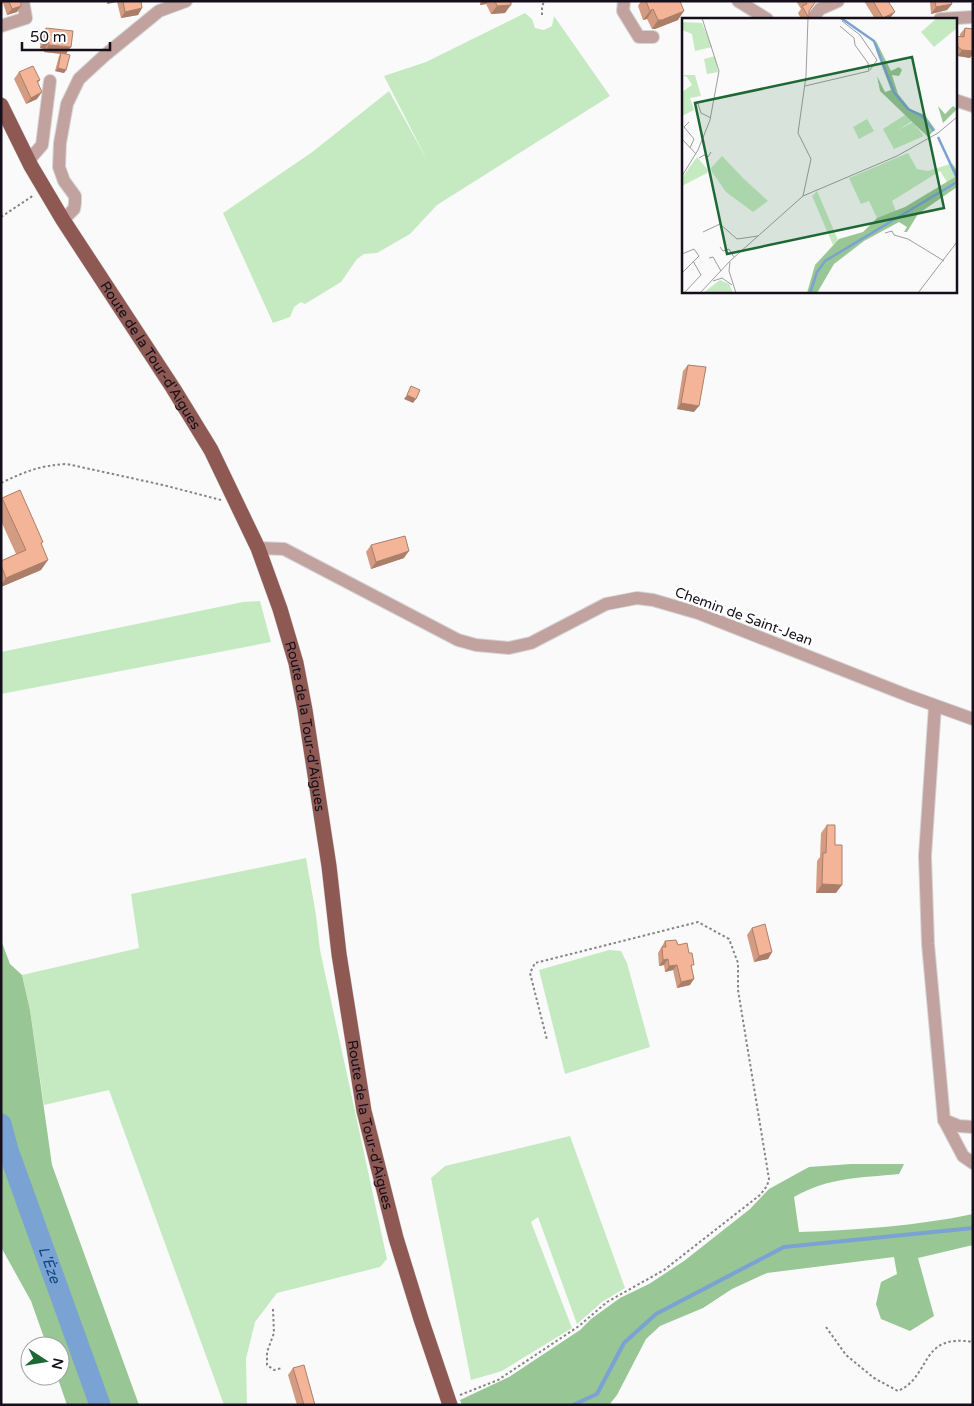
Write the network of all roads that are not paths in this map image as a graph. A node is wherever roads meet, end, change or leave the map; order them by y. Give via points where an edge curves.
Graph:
1 (23, 1) edge
2 (186, 1) edge
3 (624, 1) edge
4 (738, 1) edge
5 (838, 1) edge
6 (973, 17) edge
7 (765, 18) edge
8 (813, 18) edge
9 (956, 18) edge
10 (1, 26) edge
11 (653, 37) dead end
12 (50, 81) dead end
13 (956, 100) edge
14 (1, 105) edge
15 (973, 106) edge
16 (29, 160) junction
17 (63, 220) junction
18 (258, 548) junction
19 (935, 706) junction
20 (973, 719) edge
21 (944, 1120) junction
22 (973, 1127) edge
23 (973, 1163) edge
24 (449, 1402) edge

1 - 10 street via 26,18
2 - 17 street via 159,11 79,79 67,104 60,142 59,167 75,196 74,209
3 - 11 street via 622,11 639,37
4 - 7 street
5 - 8 street via 820,9
6 - 9 street
12 - 16 street via 42,144
13 - 15 street
14 - 16 main road, Route de la Tour-d'Aigues
16 - 17 main road, Route de la Tour-d'Aigues
17 - 18 main road, Route de la Tour-d'Aigues via 211,450
18 - 19 street, Chemin de Saint-Jean via 284,549 458,640 476,645 509,648 532,643 606,604 637,598 653,600 707,616
18 - 24 main road, Route de la Tour-d'Aigues via 296,664 305,710 364,1112 396,1238
19 - 20 street, Chemin de Saint-Jean
19 - 21 street via 925,856 928,944
21 - 22 street
21 - 23 street via 963,1156

